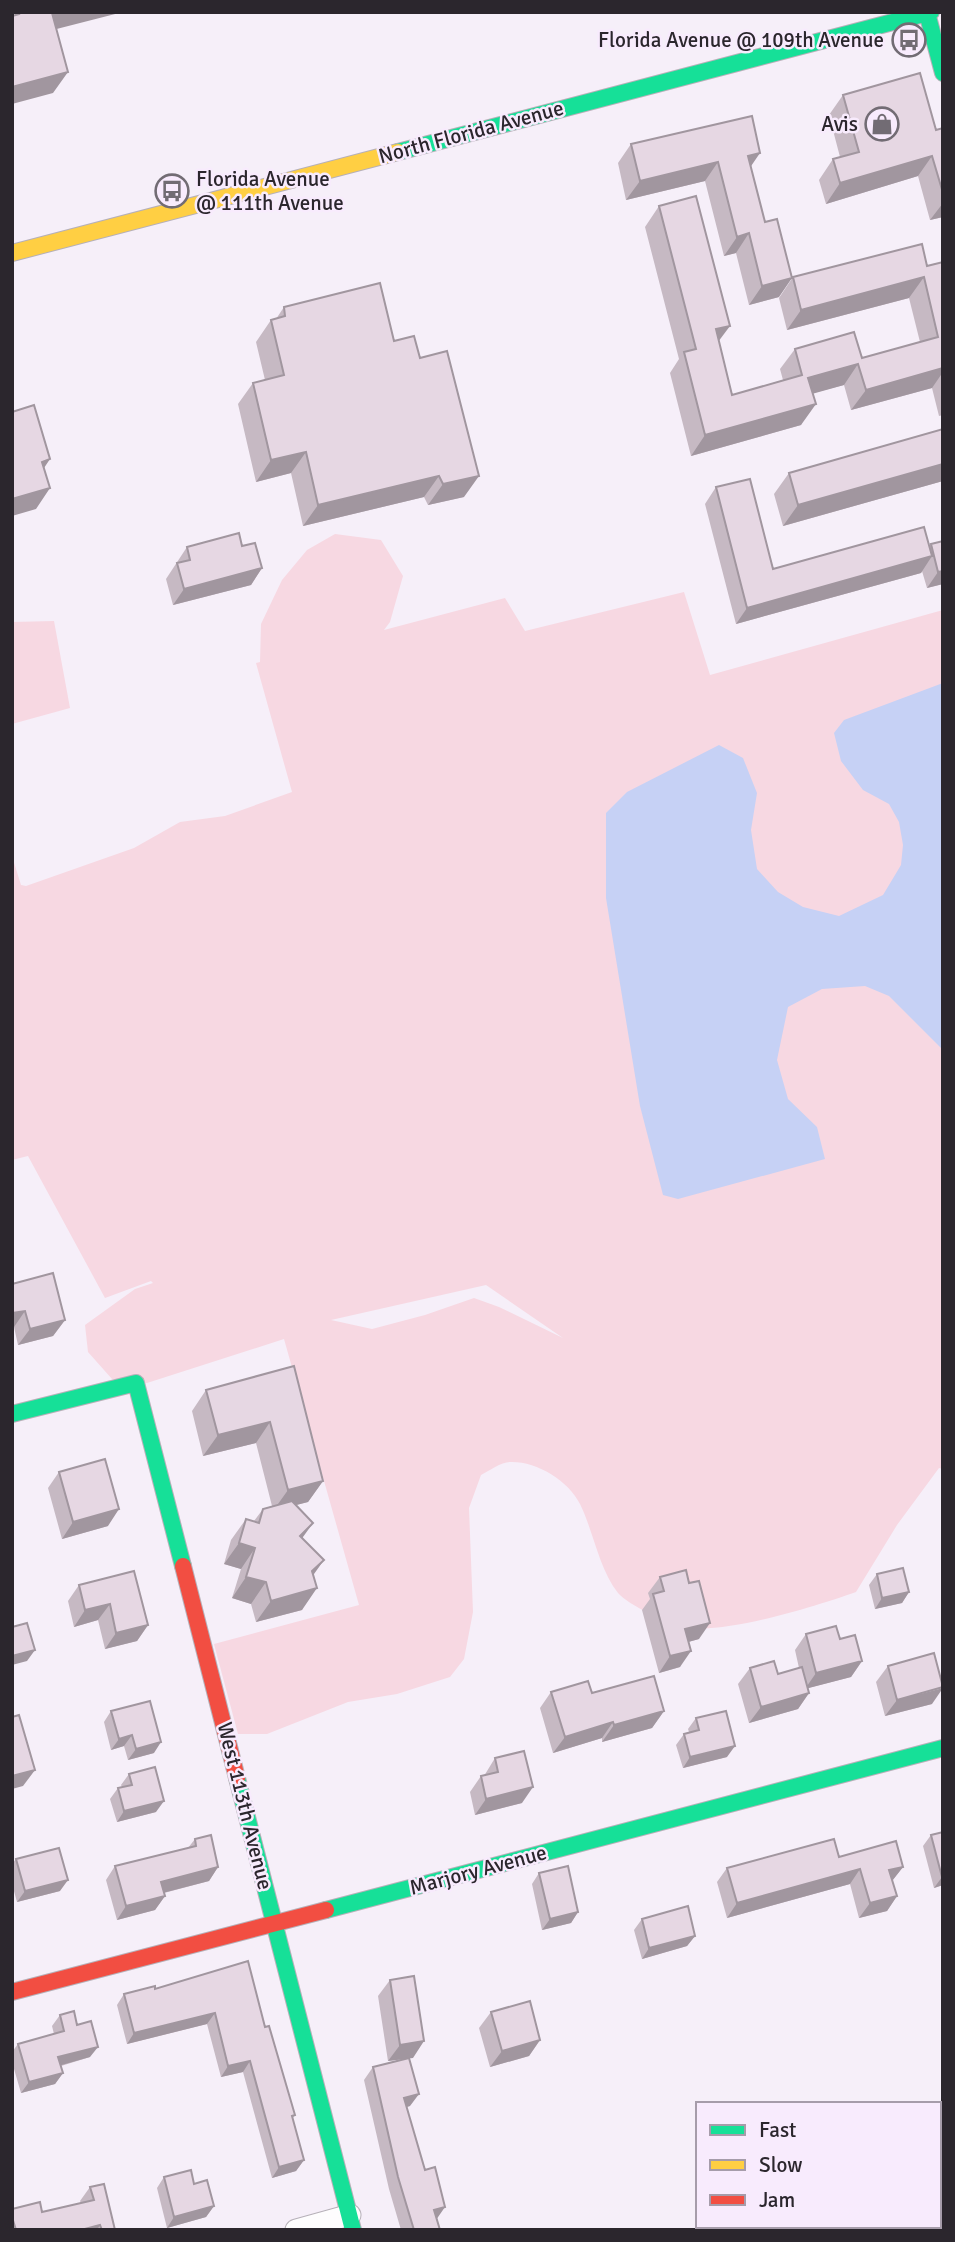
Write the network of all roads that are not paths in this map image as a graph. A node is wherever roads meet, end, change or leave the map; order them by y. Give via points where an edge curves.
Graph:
1 (928, 13) edge
2 (943, 73) edge
3 (12, 253) edge
4 (12, 1414) edge
5 (943, 1748) edge
6 (275, 1923) junction
7 (12, 1992) edge
8 (352, 2222) edge
9 (296, 2230) edge

1 - 2 street
1 - 3 street, North Florida Avenue
4 - 6 street, West 113th Avenue via 136,1383
5 - 6 street, Marjory Avenue
6 - 7 street, Marjory Avenue
6 - 8 street, West 113th Avenue
8 - 9 street

